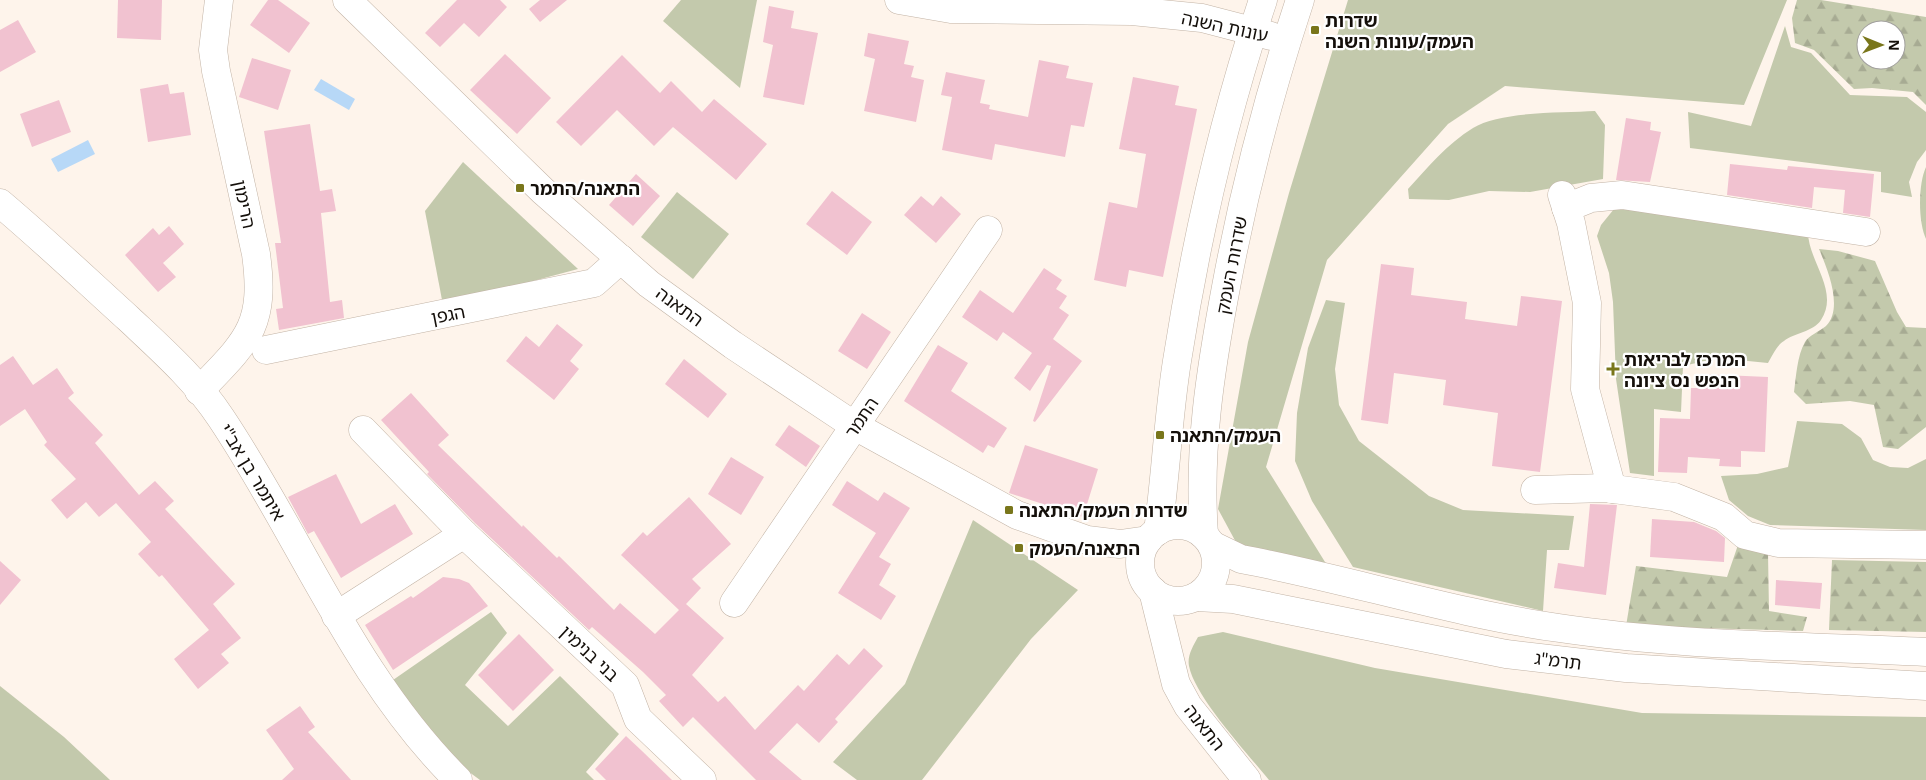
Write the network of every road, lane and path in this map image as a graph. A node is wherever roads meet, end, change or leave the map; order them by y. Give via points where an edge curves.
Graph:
1 (220, 0) edge
2 (347, 0) edge
3 (899, 0) edge
4 (1263, 0) edge
5 (1300, 0) edge
6 (1005, 5) edge
7 (1134, 6) edge
8 (1253, 30) junction
9 (1287, 40) junction
10 (0, 202) edge
11 (988, 230) dead end
12 (1866, 232) dead end
13 (621, 259) junction
14 (266, 350) dead end
15 (199, 391) junction
16 (855, 426) junction
17 (364, 430) dead end
18 (1612, 489) junction
19 (1535, 490) dead end
20 (464, 534) junction
21 (1070, 535) junction
22 (1153, 535) junction
23 (1208, 540) junction
24 (1926, 545) edge
25 (1148, 584) junction
26 (1190, 599) junction
27 (734, 603) dead end
28 (336, 616) junction
29 (1926, 652) edge
30 (1172, 669) junction
31 (1926, 686) edge
32 (458, 780) edge
33 (702, 780) edge
34 (1247, 780) edge

1 - 15 street, הרימון via 213,50 260,284 258,310 248,336
2 - 13 street, התאנה via 543,191
3 - 6 street, עונות השנה via 950,10
4 - 8 street, שדרות העמק
5 - 9 street, שדרות העמק
6 - 7 street, עונות השנה
7 - 8 street, עונות השנה
8 - 9 street, עונות השנה
8 - 22 street, שדרות העמק via 1218,154 1198,248 1176,361
9 - 23 street, שדרות העמק via 1252,163 1211,367 1202,463
10 - 15 street, איתמר בן אב"י via 176,363
11 - 16 street, התמר
12 - 18 street via 1622,195 1564,202 1587,303 1585,389
13 - 14 street, הגפן via 594,283
13 - 16 street, התאנה via 734,345
15 - 28 street, איתמר בן אב"י via 220,416 264,486
16 - 21 street, התאנה via 1017,515
16 - 27 street, התמר
17 - 20 street, בני בנימין
18 - 19 street
18 - 24 street via 1674,497 1724,517 1745,535 1778,543
20 - 28 street
20 - 33 street, בני בנימין via 625,685 638,718
21 - 22 street, התאנה via 1112,543
21 - 25 street, התאנה
22 - 23 street via 1177,525 1187,526
22 - 25 street via 1141,558
23 - 26 street via 1216,557 1216,569 1205,590
23 - 29 street, תרמ"ג via 1241,559 1503,619 1561,629 1657,638
25 - 26 street via 1173,601
25 - 30 street, התאנה
26 - 30 street, התאנה via 1174,636
26 - 31 street, תרמ"ג via 1232,599 1506,654 1616,667
28 - 32 street, איתמר בן אב"י via 398,711 432,754
30 - 34 street, התאנה via 1188,706

